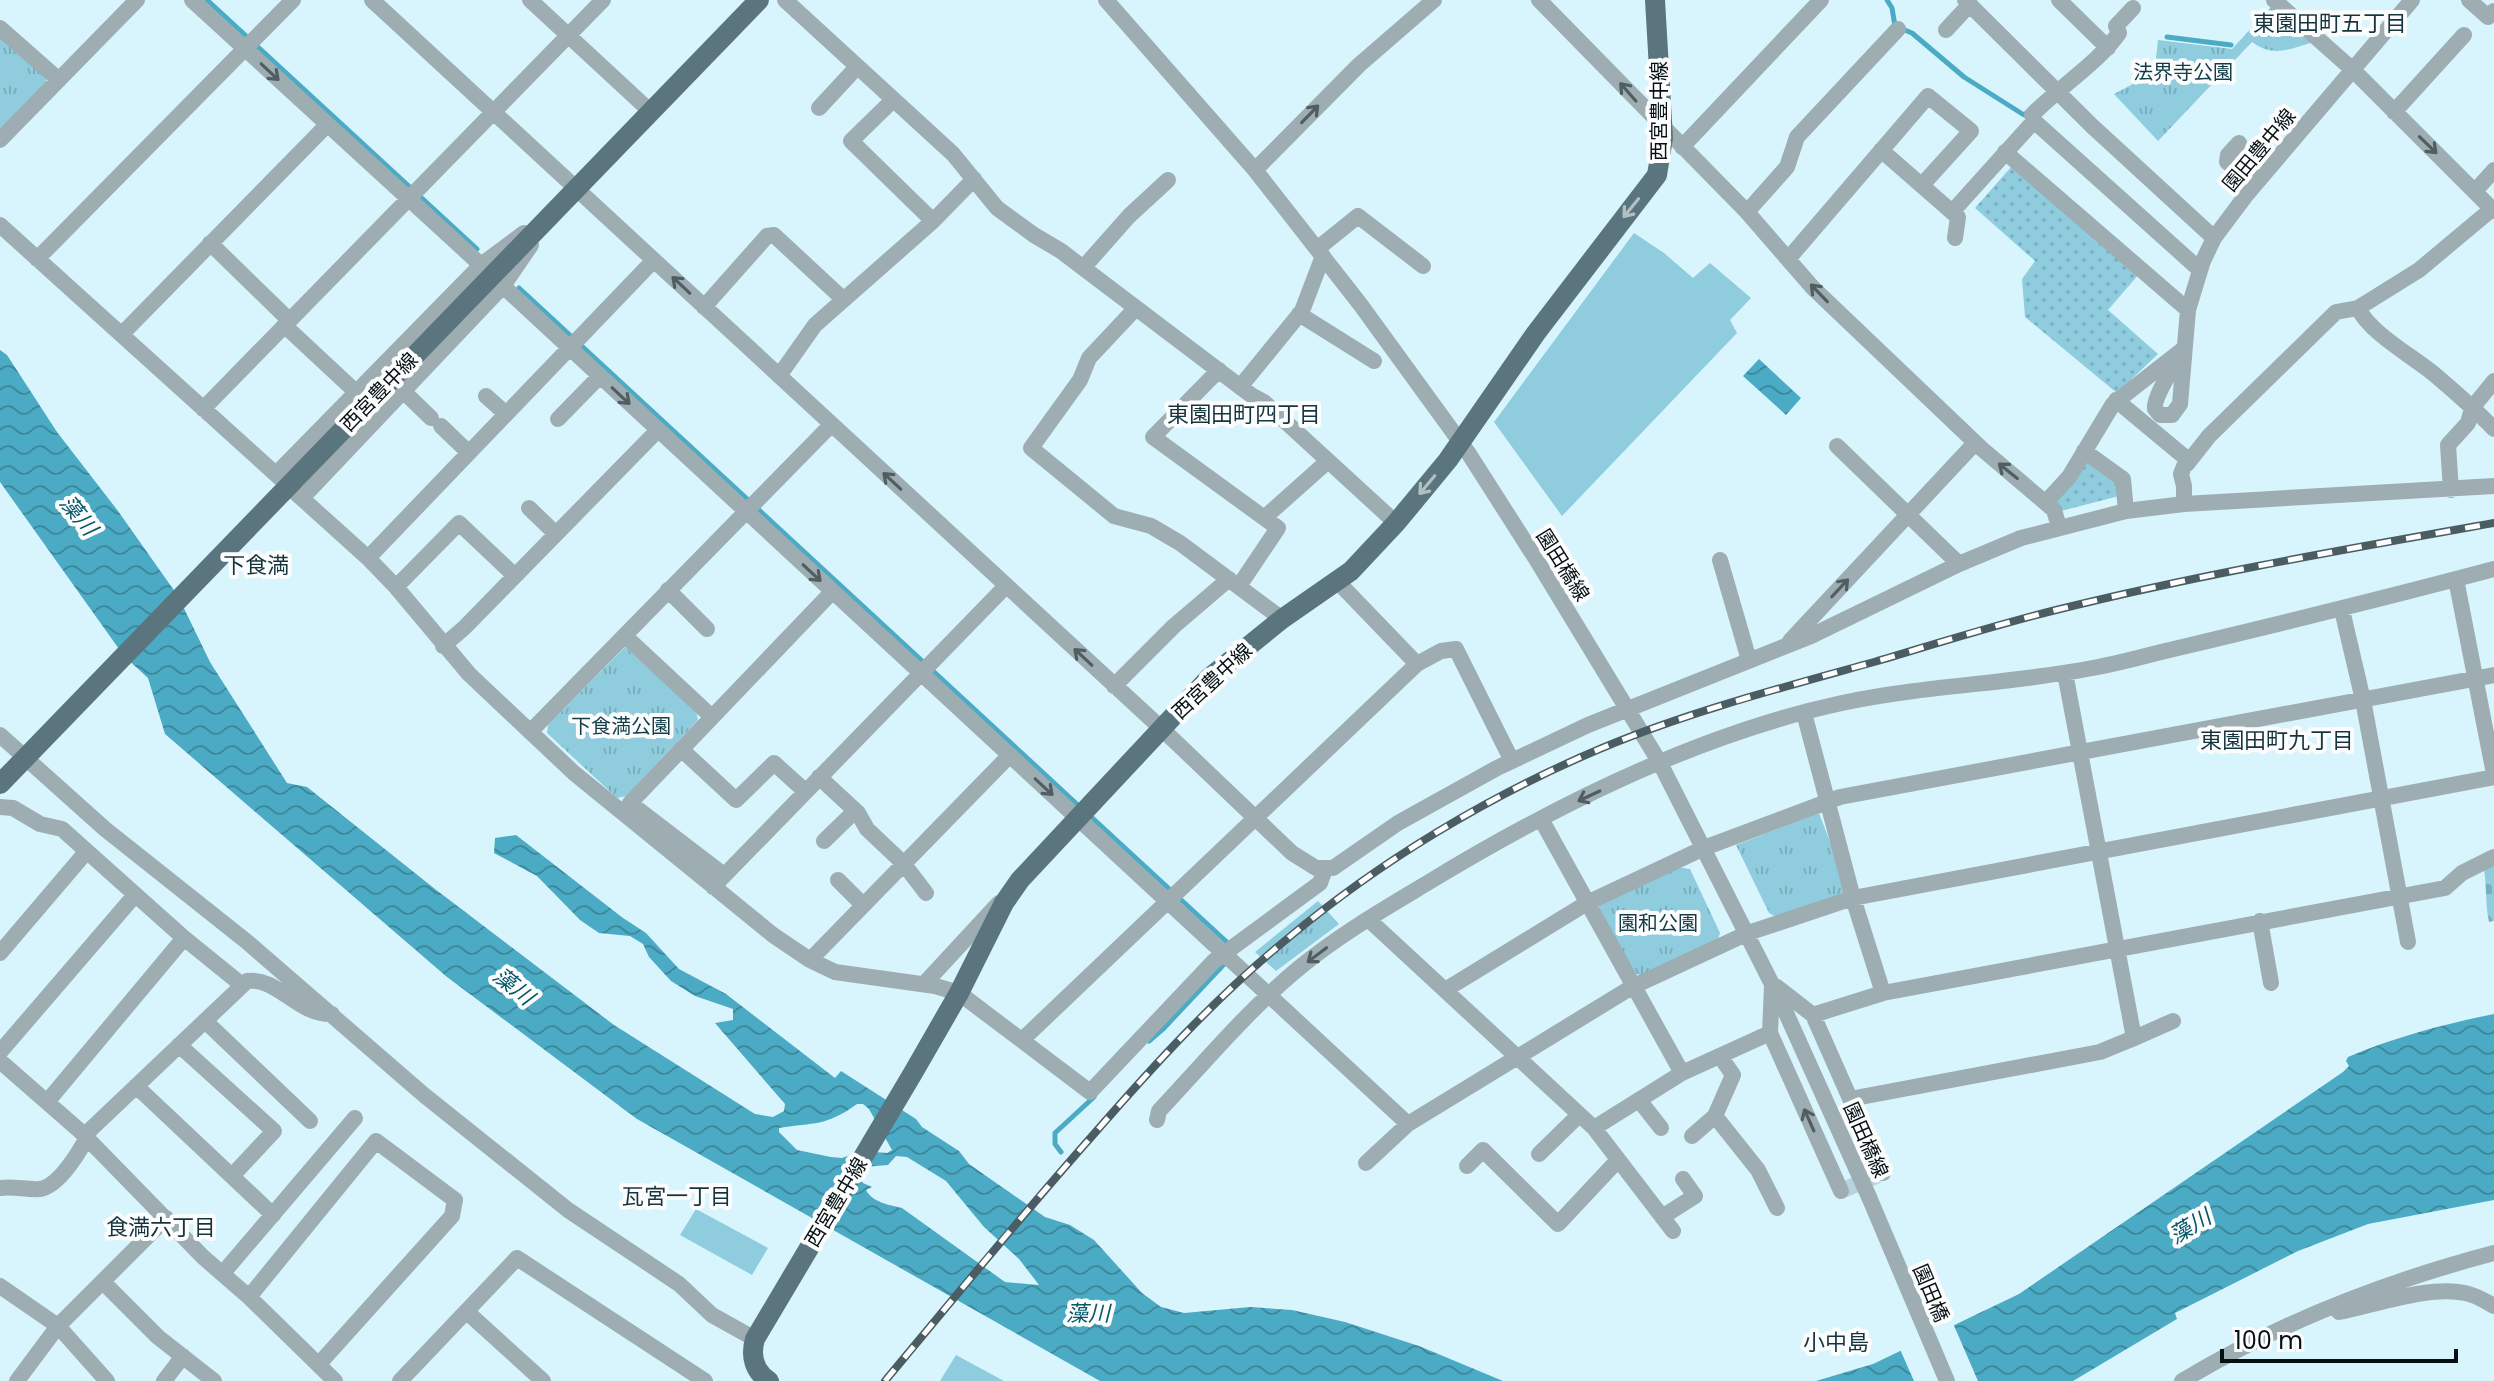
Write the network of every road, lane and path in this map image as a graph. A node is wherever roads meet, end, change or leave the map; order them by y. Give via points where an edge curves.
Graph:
1 (137, 0) edge
2 (192, 0) edge
3 (293, 0) edge
4 (372, 0) edge
5 (530, 0) edge
6 (603, 0) edge
7 (759, 0) edge
8 (785, 0) edge
9 (1434, 0) edge
10 (1539, 0) edge
11 (1655, 0) edge
12 (1821, 0) edge
13 (2059, 0) edge
14 (2274, 0) edge
15 (2412, 0) edge
16 (2469, 0) edge
17 (1111, 2) edge
18 (1968, 2) edge
19 (2133, 8) dead end
20 (2494, 11) edge
21 (0, 28) edge
22 (1898, 29) dead end
23 (1946, 30) dead end
24 (2464, 35) dead end
25 (568, 36) junction
26 (250, 44) junction
27 (2108, 48) junction
28 (857, 67) junction
29 (2353, 70) junction
30 (59, 80) junction
31 (2053, 88) junction
32 (893, 100) junction
33 (819, 108) dead end
34 (651, 112) junction
35 (2394, 112) junction
36 (494, 113) junction
37 (2034, 121) junction
38 (327, 125) junction
39 (1662, 128) junction
40 (0, 140) edge
41 (2239, 143) dead end
42 (1682, 147) junction
43 (1881, 150) junction
44 (2005, 152) junction
45 (1255, 170) junction
46 (2494, 170) edge
47 (974, 179) junction
48 (1168, 180) dead end
49 (1922, 185) junction
50 (2254, 185) junction
51 (577, 188) junction
52 (2475, 191) junction
53 (414, 195) junction
54 (2493, 210) edge
55 (555, 211) junction
56 (1747, 212) junction
57 (1952, 212) junction
58 (933, 221) junction
59 (0, 225) edge
60 (1955, 238) dead end
61 (2214, 238) junction
62 (210, 243) junction
63 (1320, 252) junction
64 (1789, 258) junction
65 (37, 259) junction
66 (654, 260) junction
67 (481, 265) junction
68 (1423, 266) dead end
69 (1083, 268) junction
70 (2200, 270) junction
71 (503, 286) junction
72 (843, 299) junction
73 (704, 307) junction
74 (2358, 308) junction
75 (1135, 309) junction
76 (2188, 310) junction
77 (1299, 314) junction
78 (287, 322) junction
79 (122, 334) junction
80 (574, 344) junction
81 (1374, 361) dead end
82 (1219, 370) junction
83 (779, 376) junction
84 (599, 377) junction
85 (2494, 381) edge
86 (1240, 387) junction
87 (403, 391) junction
88 (486, 396) dead end
89 (360, 400) junction
90 (2116, 400) junction
91 (2472, 408) junction
92 (203, 409) junction
93 (506, 414) junction
94 (558, 419) dead end
95 (831, 425) junction
96 (2494, 429) edge
97 (658, 430) junction
98 (1460, 442) junction
99 (1975, 443) junction
100 (1837, 446) dead end
101 (2084, 451) junction
102 (469, 453) junction
103 (1328, 461) junction
104 (2187, 464) junction
105 (291, 483) junction
106 (2494, 486) edge
107 (2451, 490) junction
108 (2046, 502) junction
109 (2184, 504) junction
110 (751, 507) junction
111 (529, 508) dead end
112 (2126, 511) junction
113 (1908, 514) junction
114 (1264, 518) junction
115 (1396, 523) junction
116 (2059, 527) junction
117 (556, 534) junction
118 (368, 558) junction
119 (1720, 560) dead end
120 (1959, 564) junction
121 (2494, 569) edge
122 (515, 576) junction
123 (2456, 579) junction
124 (1337, 581) junction
125 (1234, 582) junction
126 (1006, 586) junction
127 (396, 587) junction
128 (668, 590) junction
129 (832, 592) junction
130 (2342, 610) junction
131 (1282, 619) junction
132 (707, 629) dead end
133 (625, 636) junction
134 (1787, 645) junction
135 (443, 646) junction
136 (1749, 660) junction
137 (1417, 664) junction
138 (925, 668) junction
139 (2065, 673) junction
140 (2494, 675) edge
141 (2476, 678) junction
142 (1114, 686) junction
143 (2363, 700) junction
144 (1628, 709) junction
145 (1804, 713) junction
146 (712, 717) junction
147 (1162, 729) junction
148 (530, 732) junction
149 (0, 735) edge
150 (681, 749) junction
151 (31, 752) junction
152 (2080, 753) junction
153 (1010, 755) junction
154 (1512, 761) junction
155 (1660, 763) junction
156 (2494, 776) edge
157 (819, 777) junction
158 (0, 784) edge
159 (805, 791) junction
160 (2381, 798) junction
161 (1827, 801) junction
162 (0, 807) edge
163 (855, 811) junction
164 (1083, 814) junction
165 (1256, 818) junction
166 (1541, 819) junction
167 (824, 841) dead end
168 (1704, 848) junction
169 (87, 851) junction
170 (2097, 851) junction
171 (2494, 857) edge
172 (903, 863) junction
173 (1325, 869) junction
174 (838, 880) dead end
175 (1020, 880) junction
176 (718, 881) junction
177 (926, 893) dead end
178 (135, 895) junction
179 (2400, 896) junction
180 (1174, 897) junction
181 (1853, 898) junction
182 (1587, 903) junction
183 (863, 905) junction
184 (1368, 919) junction
185 (2260, 921) junction
186 (1748, 933) junction
187 (184, 938) junction
188 (2408, 942) dead end
189 (2115, 948) junction
190 (1231, 951) junction
191 (0, 953) edge
192 (810, 960) junction
193 (1772, 983) junction
194 (2271, 983) dead end
195 (924, 984) junction
196 (242, 985) junction
197 (1632, 987) junction
198 (1445, 990) junction
199 (959, 993) junction
200 (1883, 993) junction
201 (1270, 996) junction
202 (332, 1014) junction
203 (1813, 1015) junction
204 (205, 1021) junction
205 (2173, 1021) dead end
206 (1770, 1033) junction
207 (1022, 1040) junction
208 (2130, 1040) junction
209 (179, 1045) junction
210 (0, 1052) edge
211 (1720, 1056) junction
212 (1518, 1058) junction
213 (0, 1061) edge
214 (1682, 1073) junction
215 (136, 1086) junction
216 (1850, 1099) junction
217 (1639, 1100) junction
218 (47, 1102) junction
219 (1579, 1115) junction
220 (1715, 1116) junction
221 (355, 1118) dead end
222 (1157, 1120) dead end
223 (310, 1121) dead end
224 (1408, 1124) junction
225 (1594, 1128) junction
226 (1661, 1128) dead end
227 (1692, 1136) dead end
228 (87, 1139) junction
229 (1539, 1154) dead end
230 (1618, 1160) junction
231 (1366, 1163) dead end
232 (1467, 1166) dead end
233 (1883, 1173) dead end
234 (232, 1176) junction
235 (1683, 1179) dead end
236 (0, 1188) edge
237 (1841, 1191) dead end
238 (1777, 1208) dead end
239 (273, 1215) junction
240 (1662, 1217) junction
241 (166, 1218) junction
242 (1879, 1220) joint
243 (1673, 1231) dead end
244 (2494, 1253) edge
245 (223, 1273) junction
246 (103, 1282) junction
247 (0, 1286) edge
248 (249, 1297) junction
249 (2336, 1304) junction
250 (2494, 1306) edge
251 (467, 1312) junction
252 (58, 1326) junction
253 (759, 1333) junction
254 (183, 1356) junction
255 (319, 1364) junction
256 (405, 1375) edge
257 (17, 1381) edge
258 (107, 1381) edge
259 (164, 1381) edge
260 (214, 1381) edge
261 (335, 1381) edge
262 (424, 1381) edge
263 (543, 1381) edge
264 (705, 1381) edge
265 (769, 1381) edge
266 (1947, 1381) edge
267 (2182, 1381) edge

1 - 30 street
2 - 26 street
3 - 26 street
4 - 36 street
5 - 25 street
6 - 25 street
7 - 34 main road, 西宮豊中線
8 - 28 street
45 -> 9 street via 1359,65
39 -> 10 street
11 - 39 main road, 西宮豊中線
12 - 42 street
13 - 27 street
14 - 29 street
15 - 29 street, 園田豊中線
16 - 20 street via 2488,17
17 - 45 street, 園田橋線
18 - 23 street
18 - 31 street
19 - 27 street via 2116,26 2119,33
21 - 30 street
22 - 56 street via 1797,137 1787,167
24 - 35 street
25 - 34 street
25 - 36 street
26 -> 38 street
26 - 65 street
27 - 31 street
28 - 32 street
28 - 33 street
29 - 35 street
29 - 50 street, 園田豊中線
30 - 40 street
31 - 37 street via 2032,115
31 - 61 street
32 - 47 street
32 - 58 street via 851,141
34 - 51 main road, 西宮豊中線
35 -> 52 street
36 - 51 street
36 - 53 street
37 - 44 street
37 - 70 street
38 - 53 street
38 - 62 street
39 - 42 street
39 -> 98 main road, 西宮豊中線 via 1657,175
41 - 50 street via 2227,162
42 - 56 street
43 - 49 street
43 - 49 street via 1928,96 1971,131
43 - 64 street
44 - 57 street
44 - 76 street
45 - 63 street, 園田橋線
46 - 52 street
47 - 58 street
47 - 69 street via 997,208
48 - 69 street
49 - 57 street
50 - 61 street, 園田豊中線
51 - 55 main road, 西宮豊中線
51 - 66 street
52 - 54 street
53 - 67 street
53 - 78 street
54 - 74 street via 2419,270
55 - 67 street
55 - 71 street
55 - 89 main road, 西宮豊中線
56 - 64 street
57 - 60 street via 1958,217
58 - 72 street
59 - 65 street
61 - 70 street, 園田豊中線
62 - 78 street
62 - 79 street
63 - 68 street via 1358,216
63 - 77 street
63 - 98 street, 園田橋線
99 -> 64 street via 1813,288
65 - 79 street
73 -> 66 street
66 - 80 street
67 - 89 street
69 - 75 street
70 - 76 street, 園田豊中線
71 - 80 street
71 - 87 street
72 - 73 street via 774,235 767,236
72 - 83 street via 815,325
73 - 83 street
74 - 91 street
74 - 104 street via 2336,312
75 - 82 street
75 - 125 street via 1089,358 1080,380 1031,448 1114,516 1151,526
76 - 90 street, 園田豊中線 via 2183,350
77 - 81 street
77 - 86 street
78 - 89 street
78 - 92 street
79 - 92 street
80 - 84 street
80 - 93 street
82 - 86 street
82 - 114 street via 1153,437
83 - 95 street
84 - 94 street
84 -> 97 street
85 - 91 street
86 - 103 street
87 - 102 street
87 - 105 street
88 - 93 street
89 - 105 main road, 西宮豊中線
90 - 101 street
90 - 104 street
91 - 96 street
91 - 107 street via 2468,423 2448,445
92 - 105 street
93 - 102 street
95 - 110 street
126 -> 95 street
97 - 110 street
97 - 117 street
98 -> 115 main road, 西宮豊中線
98 - 144 street, 園田橋線
108 -> 99 street
99 - 113 street
100 - 113 street
101 - 108 street
101 - 112 street via 2123,479
102 - 118 street
103 - 114 street
103 - 115 street
104 - 109 street via 2181,474
105 - 118 street
105 - 151 main road, 西宮豊中線
106 - 107 street
107 - 109 street
108 - 116 street
109 - 112 street
110 - 128 street
110 -> 129 street
111 - 117 street
112 - 116 street
113 - 120 street
134 -> 113 street
114 - 125 street via 1278,528
115 - 124 main road, 西宮豊中線
116 - 120 street
117 - 122 street
118 - 127 street
119 - 136 street
120 - 134 street
121 - 123 street
122 - 127 street via 459,523
122 - 135 street
123 - 130 street
123 - 141 street
124 - 131 main road, 西宮豊中線
124 - 137 street
125 - 131 street
125 - 142 street via 1174,626
126 - 138 street
142 -> 126 street
127 - 135 street
128 - 132 street
128 - 133 street
129 - 138 street
129 - 146 street
130 - 139 street
130 - 143 street
131 - 147 main road, 西宮豊中線 via 1225,664
133 - 146 street
133 - 148 street
134 - 136 street
135 - 148 street
136 - 144 street
137 - 154 street via 1456,649
137 - 165 street
138 - 153 street
138 - 157 street
139 - 145 street via 1877,696
139 - 152 street
140 - 141 street
141 - 143 street
141 - 156 street
142 - 147 street
143 - 152 street
143 - 160 street
144 - 154 street
144 - 155 street, 園田橋線
145 - 155 street
145 - 161 street
146 - 150 street
147 - 164 main road, 西宮豊中線
147 - 165 street
148 - 176 street via 574,773
149 - 151 street
150 - 159 street via 736,800 774,763
150 - 176 street via 630,803
151 - 158 main road, 西宮豊中線
151 - 202 street via 105,829
152 - 161 street
152 - 170 street
153 -> 164 street
153 - 172 street
154 - 173 street via 1423,807
155 -> 166 street
155 - 168 street, 園田橋線
156 - 160 street
157 - 159 street
157 - 163 street
159 - 176 street
160 - 170 street
160 - 179 street
161 - 168 street
161 - 181 street
162 - 169 street via 62,829
163 - 167 street
163 - 172 street
164 - 175 main road, 西宮豊中線
164 - 180 street
165 - 173 street via 1301,861
165 - 180 street
166 - 182 street
166 - 184 street
168 - 182 street
168 - 186 street, 園田橋線
169 - 178 street
169 - 191 street
170 - 181 street
170 - 189 street
171 - 179 street via 2445,888
172 - 177 street
172 - 183 street
173 - 190 street via 1320,883
174 - 183 street
175 - 195 street
175 - 199 main road, 西宮豊中線
176 - 192 street via 773,935
178 - 187 street
178 - 210 street
179 - 185 street
179 - 188 street
180 - 190 street
180 - 207 street
181 - 186 street
181 - 200 street
182 - 197 street
182 - 198 street
183 - 192 street
184 - 198 street
184 -> 201 street
185 - 189 street
185 - 194 street
186 - 193 street, 園田橋線
186 - 197 street
187 - 196 street
187 - 218 street
189 - 200 street
189 - 208 street via 2134,1038
190 - 201 street
190 - 207 street via 1214,961 1090,1092
192 - 195 street via 854,976
193 - 203 street
193 - 206 street
193 - 242 street, 園田橋線, bridge
195 - 199 street
196 - 202 street via 259,979 308,1011
196 - 204 street
197 - 212 street
197 - 214 street
198 - 212 street
199 - 207 street
199 - 253 main road, 西宮豊中線
200 - 203 street
201 - 222 street via 1159,1111
201 - 224 street
202 - 253 street via 568,1210 679,1284 712,1315
203 - 216 street
204 - 209 street
204 - 223 street
205 - 208 street
206 - 211 street
237 -> 206 street
208 - 216 street via 2100,1052
209 - 215 street
209 - 234 street via 274,1131
211 - 214 street
211 - 220 street via 1733,1075
212 - 219 street
212 - 224 street
213 - 218 street
214 - 217 street
215 - 228 street
215 - 234 street
216 - 233 street
217 - 225 street
217 - 226 street
218 - 228 street
219 - 225 street
219 - 229 street
220 - 227 street
220 - 238 street via 1727,1145 1758,1170
221 - 239 street
224 - 231 street
225 - 230 street
228 - 236 street via 52,1184 41,1189
228 - 241 street
230 - 232 street via 1564,1230 1483,1150
230 - 240 street
234 - 239 street
235 - 240 street via 1695,1196
239 - 245 street
240 - 243 street
241 - 245 street
241 - 246 street
242 - 266 street, 園田橋
244 - 249 street
245 - 248 street
246 - 252 street
246 - 254 street
247 - 252 street
248 - 255 street
248 - 255 street via 376,1141 455,1200 452,1216
249 - 250 street via 2339,1312 2458,1291
249 - 267 street
251 - 256 street
251 - 263 street
251 - 264 street via 517,1258
252 - 257 street
252 - 258 street
253 - 265 main road via 752,1354
254 - 259 street
254 - 260 street
255 - 261 street
256 - 262 street

